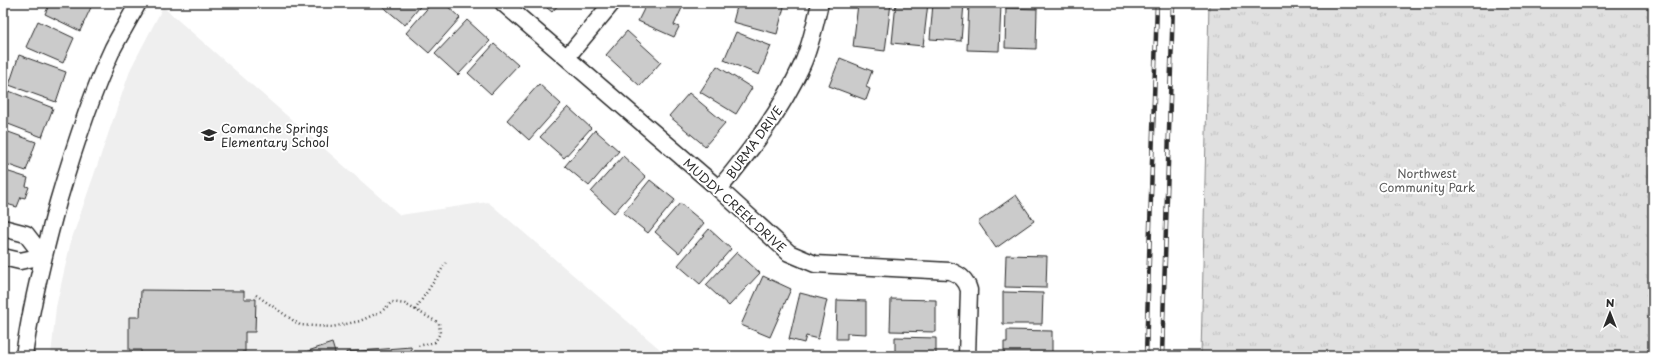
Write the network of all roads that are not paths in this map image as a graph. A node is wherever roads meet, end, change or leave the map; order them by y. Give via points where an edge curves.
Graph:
1 (138, 3) edge
2 (503, 3) edge
3 (612, 3) edge
4 (820, 3) edge
5 (567, 57) junction
6 (719, 189) junction
7 (3, 228) edge
8 (44, 256) junction
9 (3, 257) edge
10 (24, 356) edge
11 (967, 356) edge

1 - 8 street via 113,48 98,84 67,173
2 - 5 street, MUDDY CREEK DRIVE
3 - 5 street
4 - 6 street, BURMA DRIVE via 803,64 789,91 774,118
5 - 6 street, MUDDY CREEK DRIVE
6 - 11 street, MUDDY CREEK DRIVE via 789,253 815,264 950,271 959,274 967,281 970,290
7 - 8 street via 26,234
8 - 9 street via 20,261
8 - 10 street

